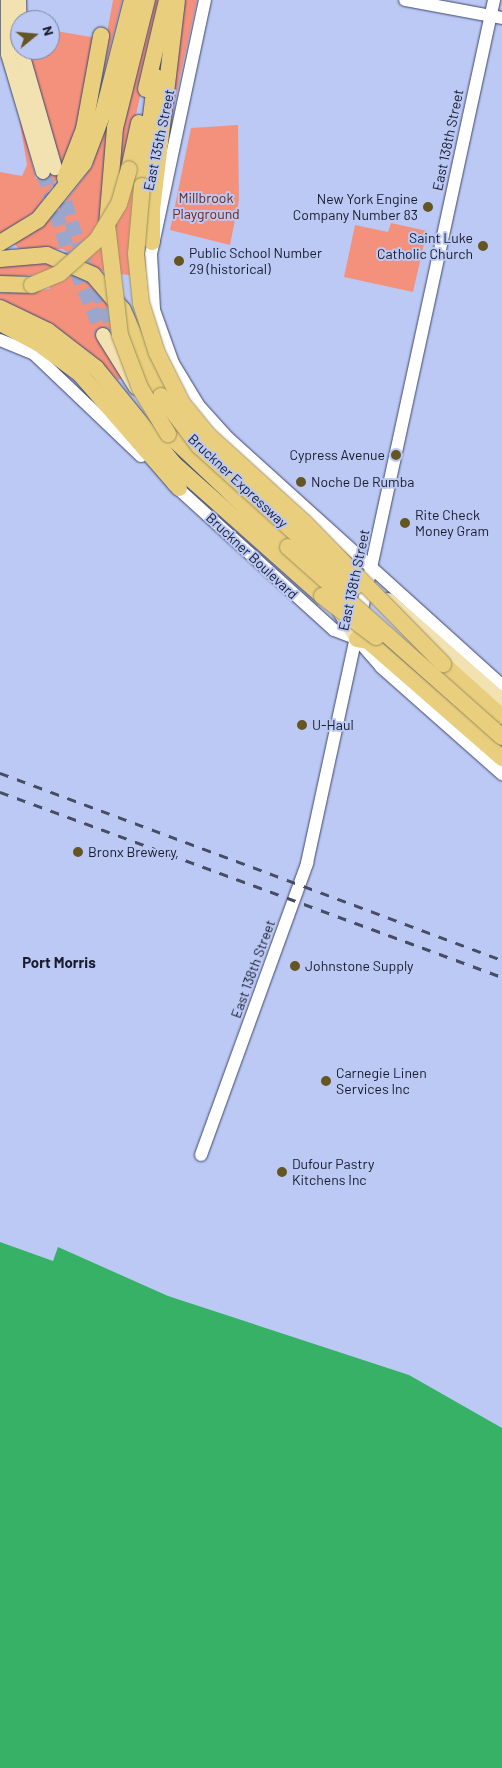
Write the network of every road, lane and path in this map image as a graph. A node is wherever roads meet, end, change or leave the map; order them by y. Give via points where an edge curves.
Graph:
1 (8, 0) edge
2 (132, 0) edge
3 (147, 0) edge
4 (205, 0) edge
5 (405, 0) edge
6 (494, 0) edge
7 (170, 2) edge
8 (496, 17) edge
9 (3, 24) edge
10 (101, 36) dead end
11 (10, 60) edge
12 (10, 60) edge
13 (23, 60) edge
14 (136, 171) junction
15 (38, 220) junction
16 (152, 242) junction
17 (0, 243) edge
18 (0, 259) edge
19 (0, 284) edge
20 (0, 308) edge
21 (0, 323) edge
22 (0, 340) edge
23 (179, 488) junction
24 (297, 549) junction
25 (374, 569) junction
26 (369, 587) junction
27 (365, 606) junction
28 (356, 639) junction
29 (443, 664) junction
30 (502, 686) edge
31 (502, 700) edge
32 (502, 717) edge
33 (502, 729) edge
34 (502, 737) edge
35 (502, 758) edge
36 (502, 774) edge
37 (201, 1155) dead end

1 - 9 main road
2 - 15 highway via 92,146 68,188
3 - 34 highway, bridge via 111,158 108,246 120,336 146,400 191,459
4 - 16 main road, East 135th Street
5 - 8 main road
6 - 8 main road, East 138th Street
7 - 14 highway
7 - 16 highway
8 - 25 main road, East 138th Street
9 - 11 main road
10 - 15 highway via 76,154
12 - 13 main road via 49,170
14 - 19 highway, bridge via 97,240 60,273 32,284
14 - 29 highway, bridge via 139,290 152,341 175,391 208,435 304,522
15 - 17 highway
16 - 25 main road, East 135th Street via 151,288 170,356 203,412
18 - 29 highway, Bruckner Expressway, bridge via 35,254 65,259 94,275 120,306 160,396 189,436
20 - 34 highway, bridge via 71,348 112,385 174,464 285,566
21 - 23 highway via 49,350 80,374
22 - 23 main road, Bruckner Boulevard via 34,354
23 - 28 main road, Bruckner Boulevard via 308,608 334,630
24 - 26 main road via 179,441 140,393 109,333 191,440 309,545
24 - 27 main road
24 - 28 main road
25 - 26 main road, East 138th Street
25 - 30 main road
26 - 27 main road, East 138th Street
26 - 31 main road via 415,621
27 - 28 main road, East 138th Street
27 - 33 main road
28 - 35 highway via 368,640
28 - 36 main road, Bruckner Boulevard via 381,667
28 - 37 main road, East 138th Street via 305,873
29 - 32 highway, Bruckner Expressway

